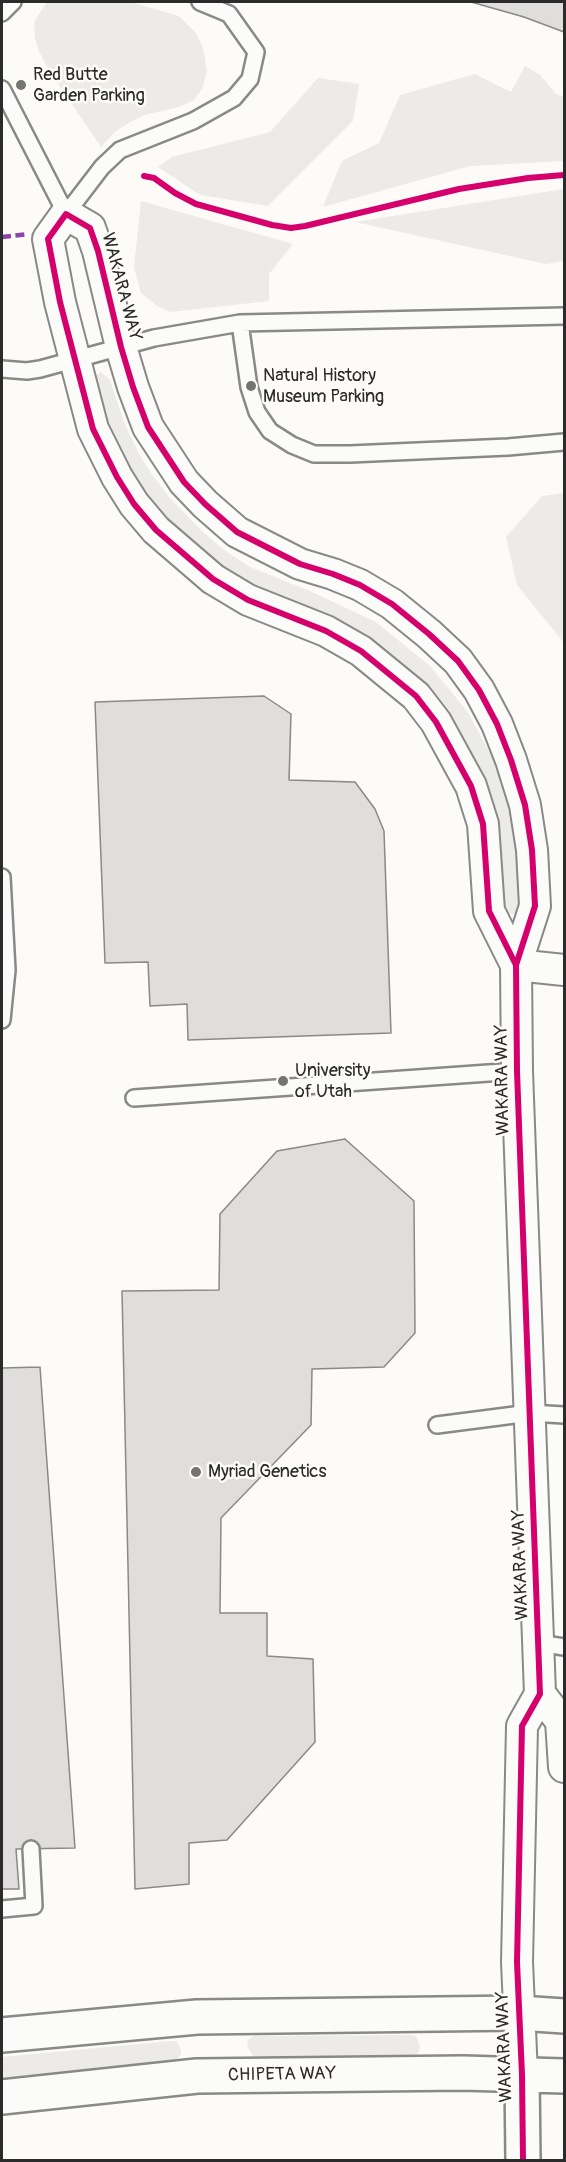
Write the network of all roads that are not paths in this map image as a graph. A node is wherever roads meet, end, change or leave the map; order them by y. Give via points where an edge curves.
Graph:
1 (13, 2) edge
2 (200, 2) edge
3 (2, 13) edge
4 (2, 89) edge
5 (66, 214) junction
6 (564, 316) edge
7 (240, 323) junction
8 (121, 347) junction
9 (75, 360) junction
10 (2, 369) edge
11 (564, 442) edge
12 (2, 877) edge
13 (516, 965) junction
14 (564, 970) edge
15 (2, 1020) edge
16 (517, 1071) junction
17 (134, 1098) dead end
18 (530, 1413) junction
19 (564, 1415) edge
20 (437, 1425) dead end
21 (551, 1645) edge
22 (540, 1694) junction
23 (564, 1767) edge
24 (31, 1849) dead end
25 (2, 1909) edge
26 (519, 2013) junction
27 (564, 2016) edge
28 (2, 2035) edge
29 (522, 2075) junction
30 (564, 2076) edge
31 (2, 2097) edge
32 (523, 2160) edge

1 - 3 lane
2 - 5 lane via 229,14 256,52 250,79 234,99 193,121 120,150
4 - 5 lane
5 - 8 street, WAKARA WAY via 90,228
5 - 9 street, WAKARA WAY via 48,240
6 - 7 lane
7 - 8 lane
7 - 11 lane via 249,387 257,412 270,431 314,454
8 - 9 lane
8 - 13 street, WAKARA WAY via 148,426 184,482 205,504 237,532 257,543 300,564 360,585 392,604 458,661 479,690 511,760 525,805 532,850 535,906
9 - 10 lane via 27,371
9 - 13 street, WAKARA WAY via 93,429 106,457 134,504 156,530 213,579 248,600 326,631 361,651 416,696 436,722 471,786 483,824 489,911
12 - 15 lane via 7,970
13 - 14 street
13 - 16 street, WAKARA WAY
16 - 17 lane
16 - 18 street, WAKARA WAY
18 - 19 lane
18 - 20 lane
18 - 21 street, WAKARA WAY
21 - 22 street, WAKARA WAY
22 - 23 street via 561,1721
22 - 26 street, WAKARA WAY via 522,1726
24 - 25 lane via 34,1906
26 - 27 street
26 - 28 street via 197,2017
26 - 29 street, WAKARA WAY
29 - 30 street, CHIPETA WAY
29 - 31 street, CHIPETA WAY via 197,2076
29 - 32 street, WAKARA WAY

